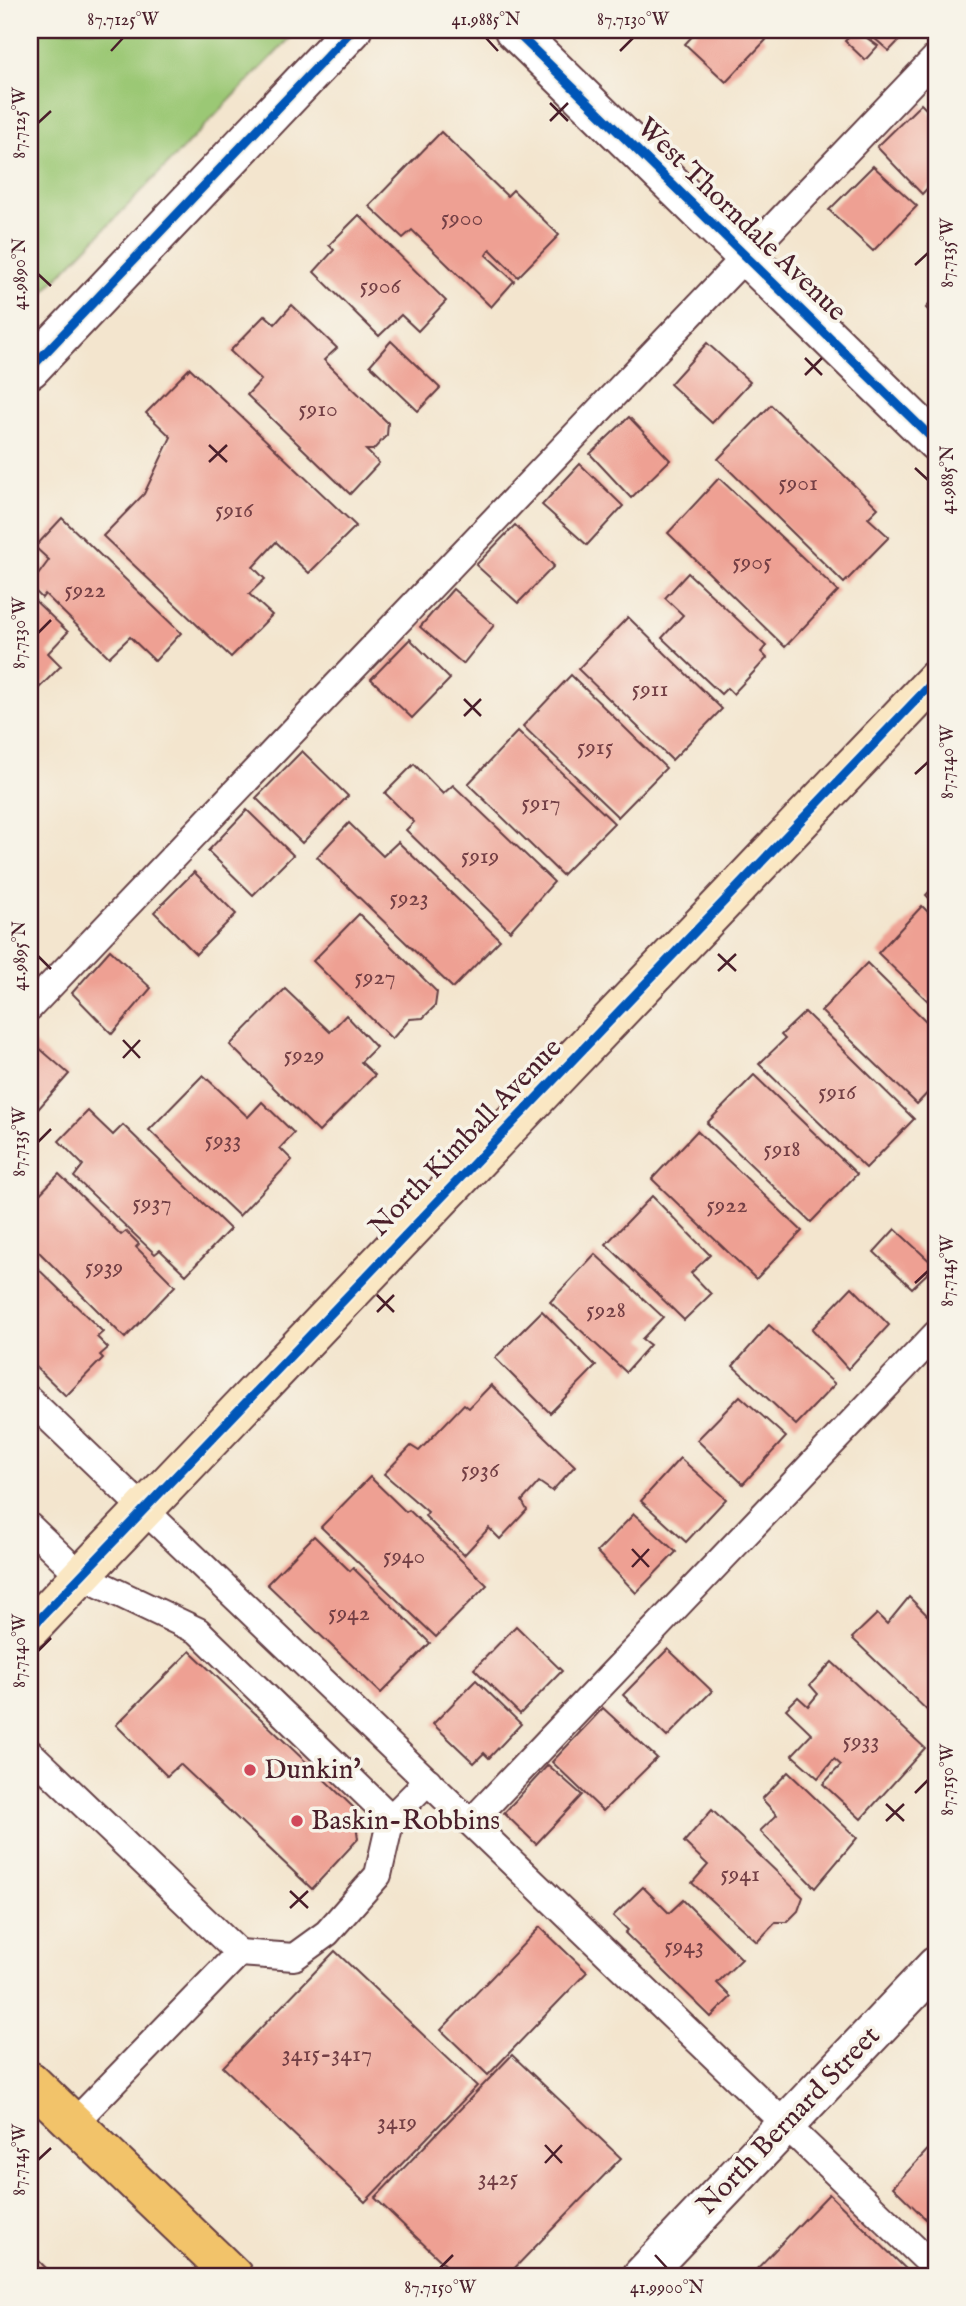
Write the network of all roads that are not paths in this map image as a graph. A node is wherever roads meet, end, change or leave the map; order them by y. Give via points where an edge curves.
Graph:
1 (352, 30) edge
2 (514, 30) edge
3 (936, 57) edge
4 (746, 256) junction
5 (30, 369) edge
6 (936, 442) edge
7 (936, 679) edge
8 (30, 1007) edge
9 (936, 1334) edge
10 (30, 1399) edge
11 (144, 1509) junction
12 (30, 1527) edge
13 (80, 1575) junction
14 (30, 1629) edge
15 (30, 1753) edge
16 (428, 1781) junction
17 (391, 1818) junction
18 (471, 1822) junction
19 (239, 1953) junction
20 (936, 1966) edge
21 (30, 2081) edge
22 (74, 2123) junction
23 (786, 2124) junction
24 (936, 2269) edge
25 (233, 2276) edge
26 (642, 2276) edge

1 - 5 street
2 - 4 street, West Thorndale Avenue
3 - 4 lane
4 - 6 street, West Thorndale Avenue
4 - 8 lane
7 - 11 street, North Kimball Avenue
9 - 18 lane
10 - 11 lane
11 - 13 street, North Kimball Avenue
11 - 16 lane
12 - 13 lane
13 - 14 street, North Kimball Avenue
13 - 17 lane via 198,1631
15 - 19 lane
16 - 17 lane
16 - 18 lane
17 - 19 lane via 379,1875 327,1933 294,1957
18 - 23 lane
19 - 22 lane
20 - 23 street, North Bernard Street
21 - 22 main road
22 - 25 main road
23 - 24 lane
23 - 26 street, North Bernard Street

